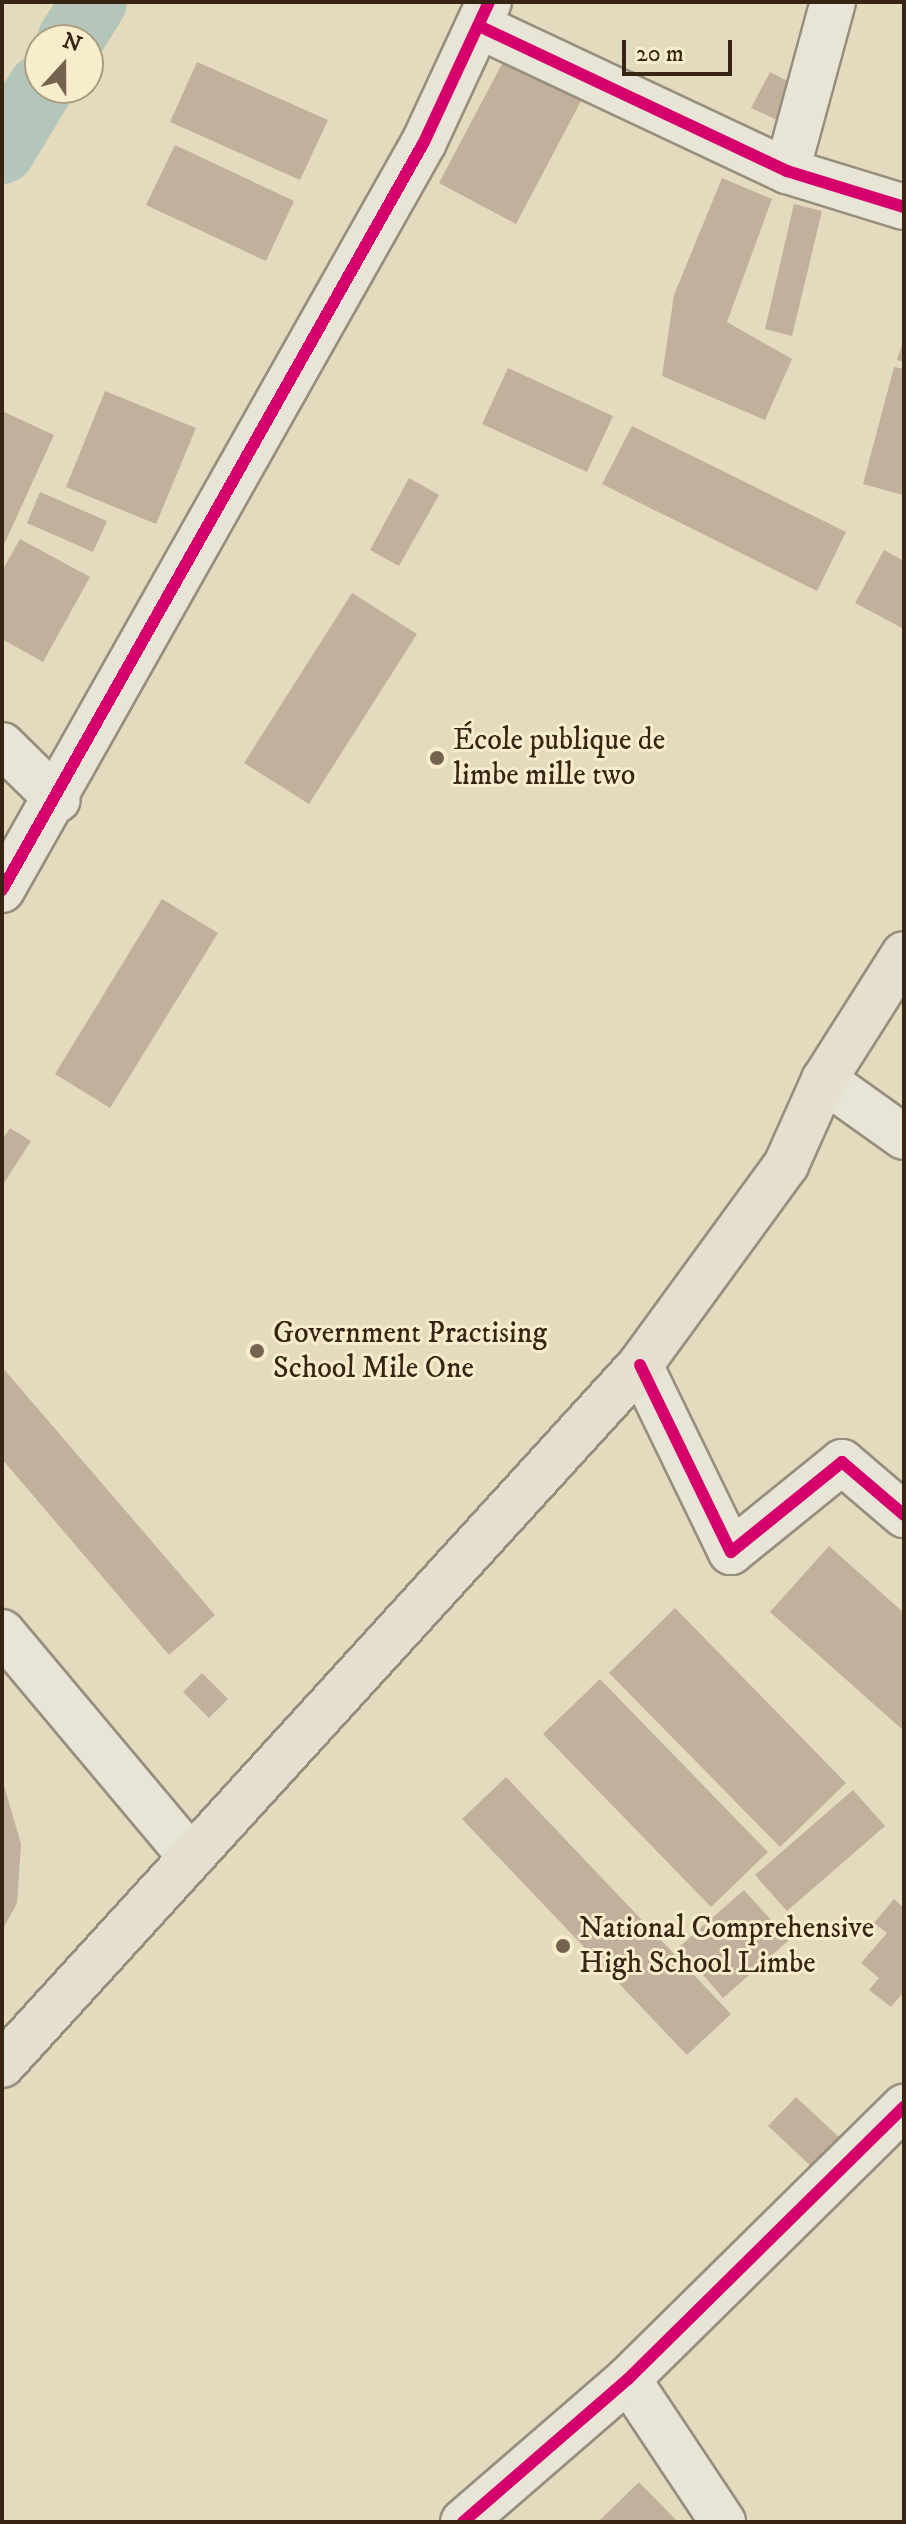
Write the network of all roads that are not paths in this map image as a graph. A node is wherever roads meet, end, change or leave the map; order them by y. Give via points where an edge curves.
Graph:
1 (833, 2) edge
2 (485, 14) edge
3 (787, 171) junction
4 (904, 207) edge
5 (2, 745) edge
6 (58, 800) junction
7 (2, 890) edge
8 (904, 954) edge
9 (824, 1080) junction
10 (904, 1137) edge
11 (640, 1365) junction
12 (904, 1515) edge
13 (2, 1632) edge
14 (191, 1857) junction
15 (2, 2065) edge
16 (904, 2107) edge
17 (628, 2379) junction
18 (463, 2522) edge
19 (723, 2522) edge

1 - 3 street
2 - 3 street
2 - 6 street via 417,156
3 - 4 street
5 - 6 street
6 - 7 street
8 - 9 highway
9 - 10 street
9 - 11 highway via 786,1165
11 - 12 street via 731,1552 842,1462
11 - 14 highway
13 - 14 street
14 - 15 highway
16 - 17 street
17 - 18 street
17 - 19 street

